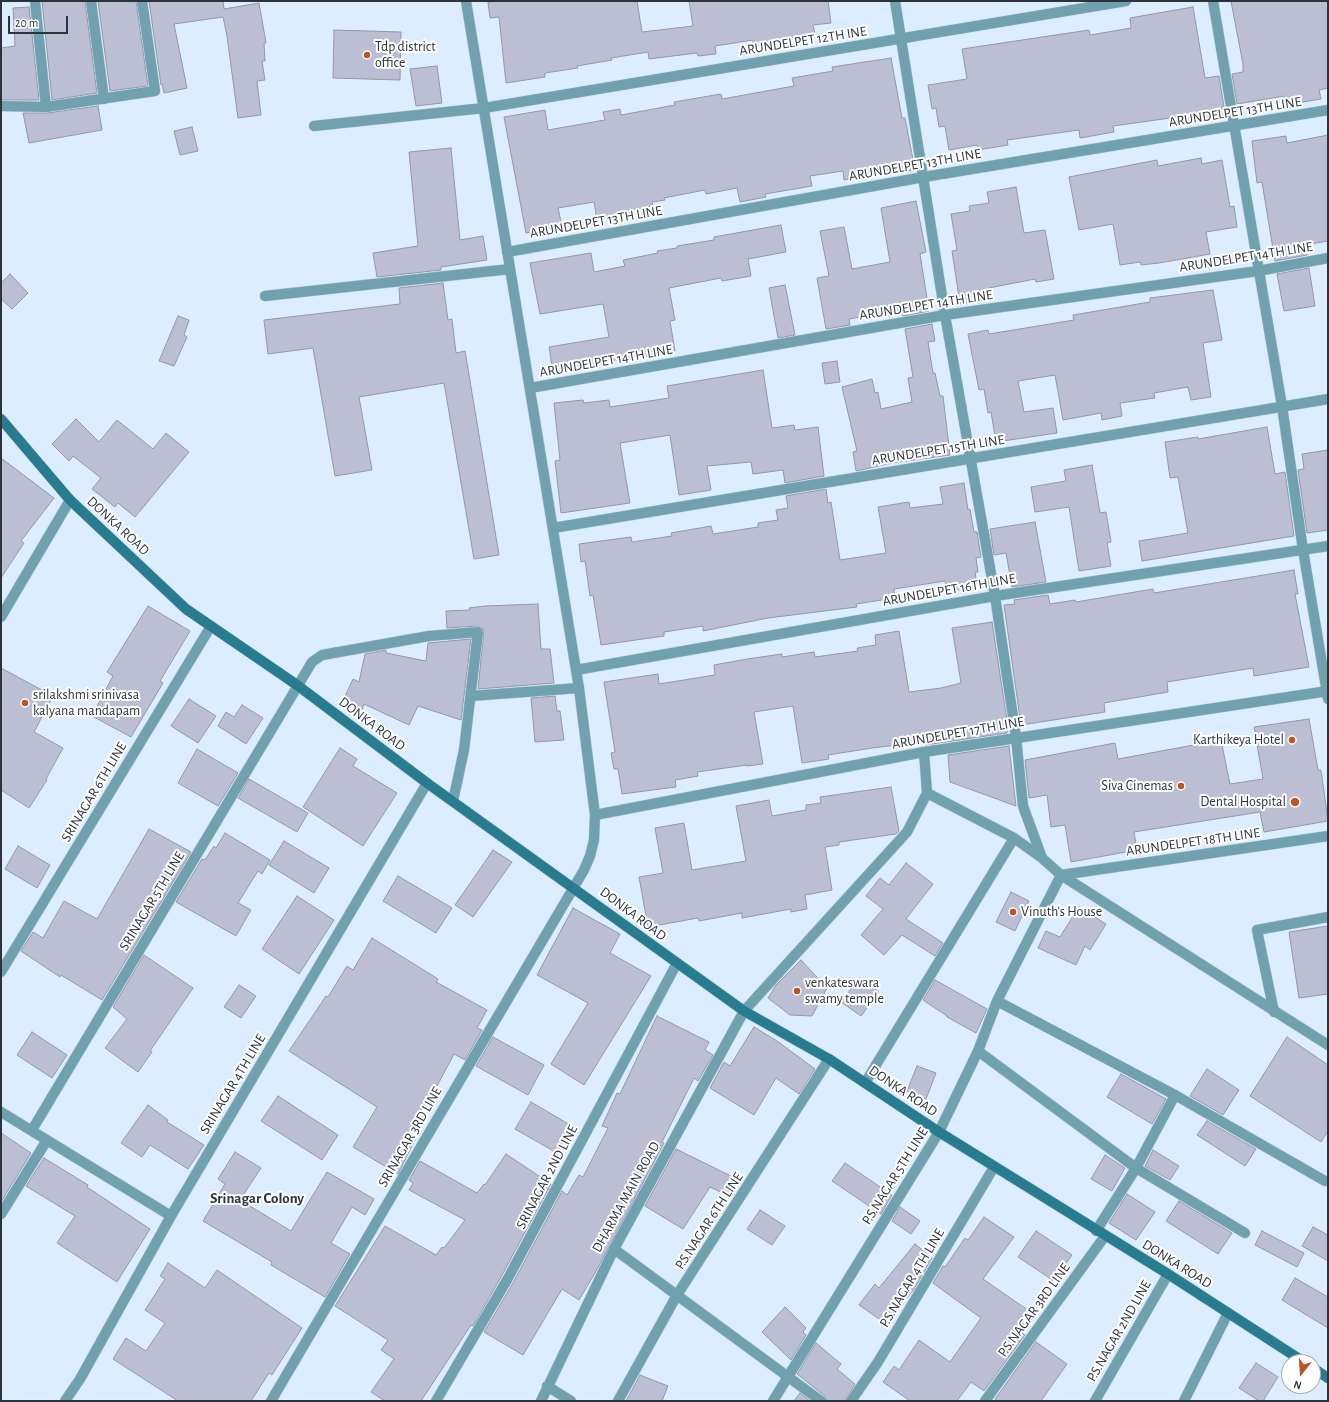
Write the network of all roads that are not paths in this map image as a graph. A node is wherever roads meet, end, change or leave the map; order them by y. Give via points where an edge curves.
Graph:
1 (35, 1) edge
2 (91, 1) edge
3 (142, 1) edge
4 (466, 1) edge
5 (895, 1) edge
6 (1126, 1) edge
7 (1213, 1) edge
8 (900, 40) junction
9 (104, 99) junction
10 (1, 106) edge
11 (46, 107) junction
12 (484, 108) junction
13 (1328, 110) edge
14 (314, 126) dead end
15 (1233, 126) junction
16 (924, 177) junction
17 (507, 252) junction
18 (1328, 258) edge
19 (510, 269) junction
20 (1258, 270) junction
21 (265, 296) dead end
22 (945, 316) junction
23 (530, 388) junction
24 (1328, 399) edge
25 (1282, 406) junction
26 (1, 419) edge
27 (971, 459) junction
28 (70, 500) junction
29 (553, 528) junction
30 (1328, 546) edge
31 (1303, 550) junction
32 (995, 596) junction
33 (1, 617) edge
34 (211, 626) junction
35 (576, 670) junction
36 (297, 685) junction
37 (579, 688) junction
38 (1328, 694) edge
39 (471, 696) junction
40 (1016, 737) junction
41 (924, 752) junction
42 (427, 783) junction
43 (927, 793) junction
44 (453, 801) junction
45 (596, 814) junction
46 (1328, 836) edge
47 (1014, 838) junction
48 (1042, 858) junction
49 (1061, 874) junction
50 (573, 887) junction
51 (1328, 917) edge
52 (677, 963) junction
53 (1, 972) edge
54 (997, 1001) junction
55 (744, 1011) junction
56 (1274, 1012) junction
57 (1328, 1046) edge
58 (978, 1051) junction
59 (829, 1059) junction
60 (865, 1083) junction
61 (1175, 1094) junction
62 (1, 1112) edge
63 (32, 1130) junction
64 (939, 1132) junction
65 (48, 1140) junction
66 (994, 1167) junction
67 (1136, 1168) junction
68 (1325, 1182) dead end
69 (1, 1214) edge
70 (171, 1216) junction
71 (1096, 1231) junction
72 (1245, 1233) dead end
73 (1105, 1236) junction
74 (614, 1248) junction
75 (1168, 1274) junction
76 (677, 1295) junction
77 (1228, 1313) junction
78 (1292, 1354) edge
79 (788, 1376) junction
80 (547, 1386) junction
81 (65, 1401) edge
82 (271, 1401) edge
83 (436, 1401) edge
84 (541, 1401) edge
85 (572, 1401) edge
86 (618, 1401) edge
87 (773, 1401) edge
88 (821, 1401) edge
89 (851, 1401) edge
90 (985, 1401) edge
91 (1095, 1401) edge
92 (1184, 1401) edge

1 - 11 street
2 - 9 street
3 - 9 street via 155,91
4 - 12 street, SRINAGAR 3RD LINE
5 - 8 street
6 - 8 street, ARUNDELPET 12TH INE
7 - 15 street
8 - 12 street, ARUNDELPET 12TH INE
8 - 16 street
9 - 11 street
10 - 11 street
12 - 14 street, ARUNDELPET 12TH INE
12 - 17 street, SRINAGAR 3RD LINE
13 - 15 street, ARUNDELPET 13TH LINE
15 - 16 street, ARUNDELPET 13TH LINE
15 - 20 street
16 - 17 street, ARUNDELPET 13TH LINE
16 - 22 street
17 - 19 street, SRINAGAR 3RD LINE
18 - 20 street, ARUNDELPET 14TH LINE
19 - 21 street
19 - 23 street, SRINAGAR 3RD LINE
20 - 22 street, ARUNDELPET 14TH LINE
20 - 25 street
22 - 23 street, ARUNDELPET 14TH LINE
22 - 27 street
23 - 29 street, SRINAGAR 3RD LINE
24 - 25 street, ARUNDELPET 15TH LINE
25 - 27 street, ARUNDELPET 15TH LINE
25 - 31 street
26 - 28 street, DONKA ROAD
27 - 29 street, ARUNDELPET 15TH LINE
27 - 32 street
28 - 33 street
28 - 34 street, DONKA ROAD via 186,609
29 - 35 street, SRINAGAR 3RD LINE
30 - 31 street, ARUNDELPET 16TH LINE
31 - 32 street, ARUNDELPET 16TH LINE
31 - 38 street
32 - 35 street, ARUNDELPET 16TH LINE
32 - 40 street
34 - 36 street, DONKA ROAD
34 - 53 street, SRINAGAR 6TH LINE
35 - 37 street, SRINAGAR 3RD LINE
36 - 39 street, SRINAGAR 5TH LINE via 312,662 322,655 429,636 478,632
36 - 42 street, DONKA ROAD
36 - 63 street, SRINAGAR 5TH LINE
37 - 39 street
37 - 45 street, SRINAGAR 3RD LINE
38 - 40 street, ARUNDELPET 17TH LINE
39 - 44 street via 464,750
40 - 41 street, ARUNDELPET 17TH LINE
40 - 48 street via 1023,806
41 - 43 street
41 - 45 street, ARUNDELPET 17TH LINE
42 - 44 street, DONKA ROAD
42 - 70 street, SRINAGAR 4TH LINE
43 - 47 street
43 - 55 street, DHARMA MAIN ROAD via 907,832
44 - 50 street, DONKA ROAD
45 - 50 street, SRINAGAR 3RD LINE via 590,856
46 - 49 street, ARUNDELPET 18TH LINE
47 - 48 street
47 - 60 street
48 - 49 street
49 - 54 street, P.S.NAGAR 5TH LINE
49 - 56 street
50 - 52 street, DONKA ROAD
50 - 82 street, SRINAGAR 3RD LINE
51 - 56 street via 1257,930
52 - 55 street, DONKA ROAD
52 - 83 street, SRINAGAR 2ND LINE via 507,1280
54 - 58 street, P.S.NAGAR 5TH LINE
54 - 61 street
55 - 59 street, DONKA ROAD
55 - 74 street, DHARMA MAIN ROAD
56 - 57 street
58 - 64 street, P.S.NAGAR 5TH LINE
58 - 67 street
59 - 60 street, DONKA ROAD
59 - 76 street, P.S.NAGAR 6TH LINE
60 - 64 street, DONKA ROAD
61 - 67 street
61 - 68 street
62 - 63 street
63 - 65 street
64 - 66 street, DONKA ROAD
64 - 79 street, P.S.NAGAR 5TH LINE
65 - 69 street
65 - 70 street
66 - 71 street, DONKA ROAD
66 - 89 street, P.S.NAGAR 4TH LINE via 878,1362
67 - 71 street
67 - 72 street
70 - 81 street, SRINAGAR 4TH LINE via 80,1379
71 - 73 street, DONKA ROAD
73 - 75 street, DONKA ROAD
73 - 90 street, P.S.NAGAR 3RD LINE
74 - 76 street
74 - 80 street, DHARMA MAIN ROAD
75 - 77 street, DONKA ROAD
75 - 91 street, P.S.NAGAR 2ND LINE
76 - 79 street
76 - 86 street, P.S.NAGAR 6TH LINE
77 - 78 street, DONKA ROAD
77 - 92 street
79 - 87 street, P.S.NAGAR 5TH LINE
79 - 88 street
80 - 84 street, DHARMA MAIN ROAD
80 - 85 street

